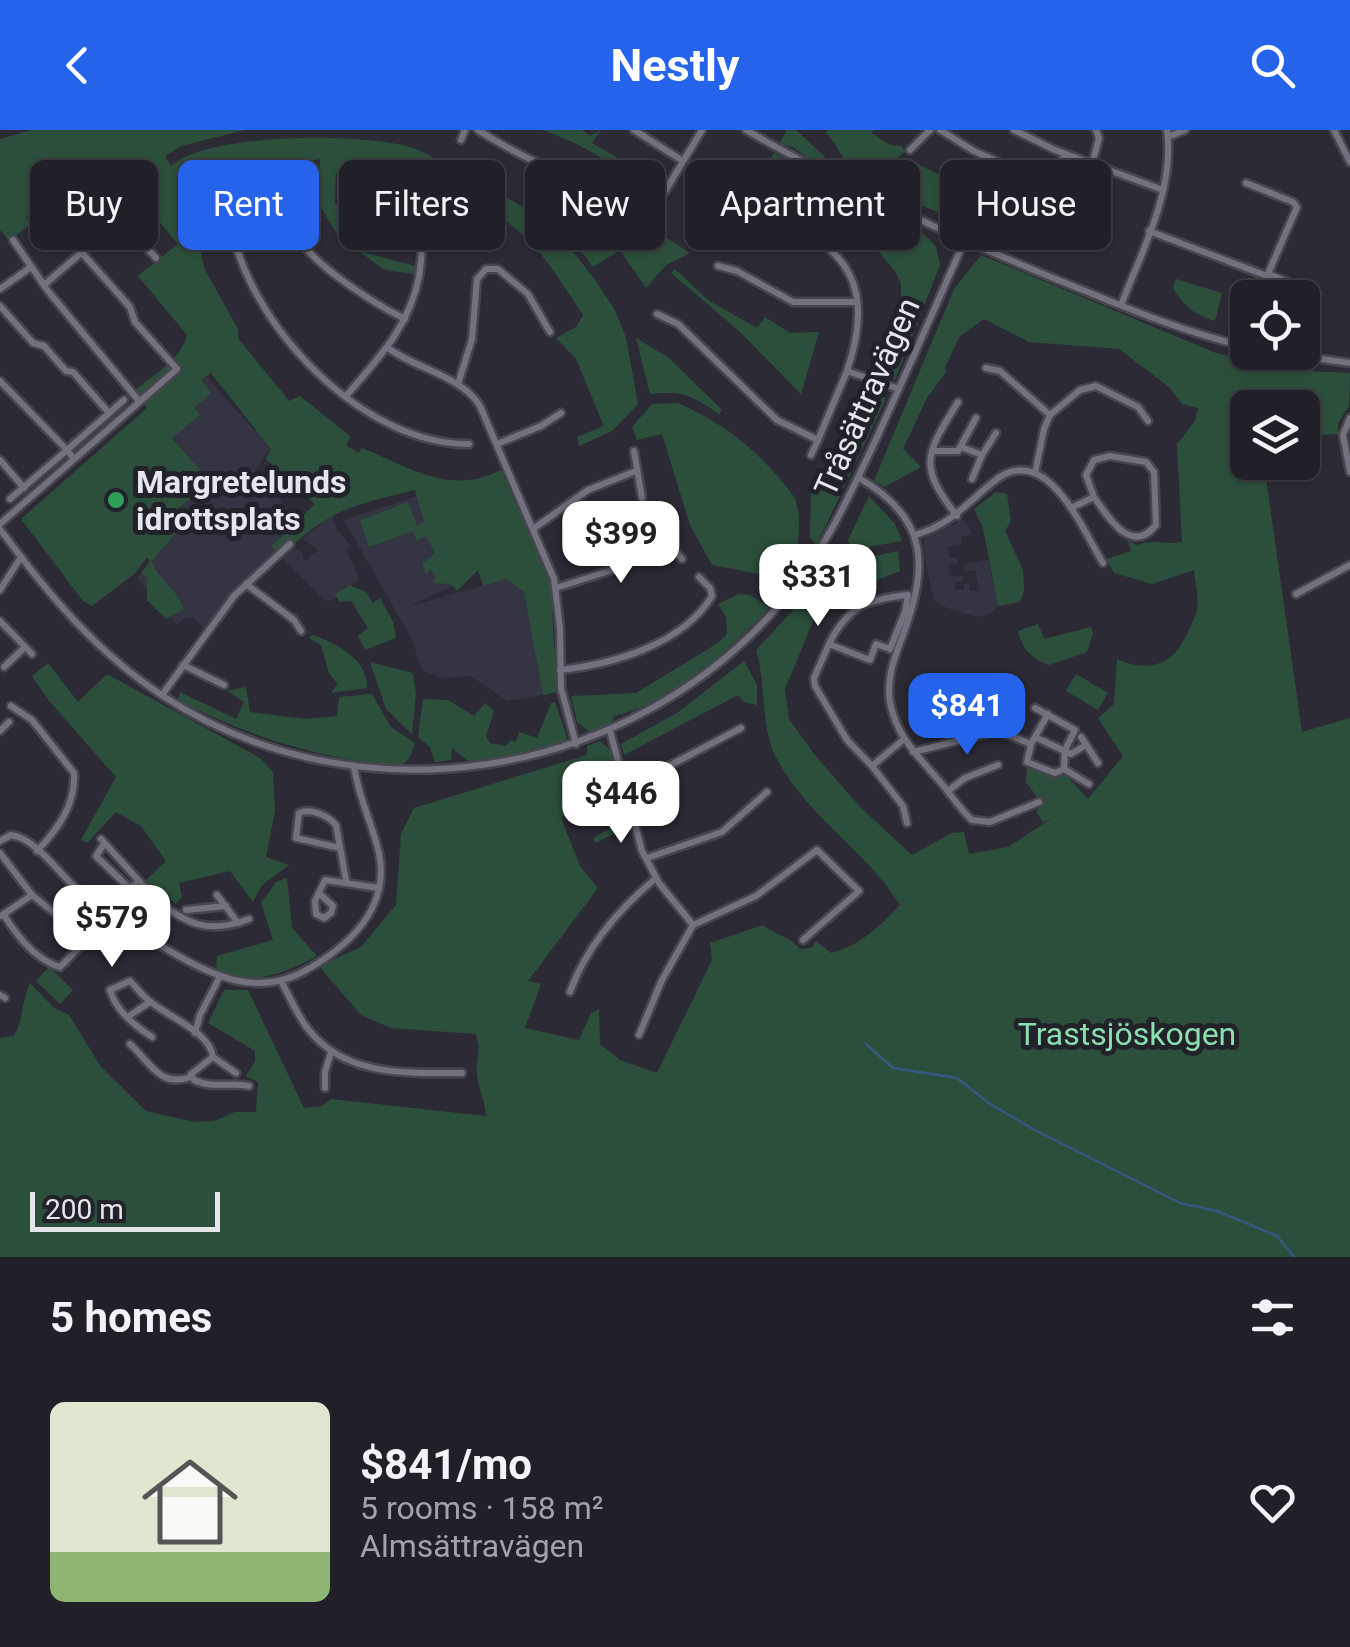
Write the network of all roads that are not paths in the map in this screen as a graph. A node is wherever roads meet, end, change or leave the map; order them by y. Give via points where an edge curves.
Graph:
1 (465, 130) edge
2 (478, 130) edge
3 (634, 130) edge
4 (702, 130) edge
5 (746, 130) edge
6 (930, 130) edge
7 (940, 130) edge
8 (1014, 130) edge
9 (1096, 130) edge
10 (1185, 130) edge
11 (1334, 130) edge
12 (1168, 133) edge
13 (762, 134) edge
14 (461, 140) dead end
15 (910, 150) dead end
16 (1066, 154) junction
17 (534, 160) edge
18 (993, 160) edge
19 (1063, 160) edge
20 (1082, 160) edge
21 (1093, 160) edge
22 (684, 162) junction
23 (1350, 162) edge
24 (1111, 171) edge
25 (1246, 183) dead end
26 (1162, 190) junction
27 (665, 192) edge
28 (940, 231) edge
29 (1150, 231) junction
30 (13, 240) dead end
31 (85, 250) joint
32 (149, 250) edge
33 (237, 250) edge
34 (309, 250) edge
35 (421, 250) edge
36 (832, 250) edge
37 (960, 250) edge
38 (984, 250) edge
39 (156, 258) dead end
40 (718, 266) dead end
41 (30, 267) junction
42 (1267, 275) junction
43 (1265, 280) edge
44 (1280, 280) edge
45 (2, 285) edge
46 (44, 285) junction
47 (857, 302) junction
48 (1121, 305) junction
49 (0, 306) edge
50 (656, 314) dead end
51 (405, 320) junction
52 (550, 332) dead end
53 (1230, 342) edge
54 (388, 348) junction
55 (1320, 359) edge
56 (1350, 363) edge
57 (986, 368) dead end
58 (847, 372) junction
59 (0, 381) edge
60 (458, 384) junction
61 (899, 389) junction
62 (346, 396) junction
63 (124, 400) dead end
64 (958, 402) dead end
65 (135, 404) junction
66 (109, 413) junction
67 (562, 413) dead end
68 (1050, 415) junction
69 (976, 418) dead end
70 (1350, 418) edge
71 (1148, 422) dead end
72 (996, 433) dead end
73 (818, 440) junction
74 (469, 444) dead end
75 (497, 444) junction
76 (961, 447) junction
77 (66, 450) junction
78 (634, 451) dead end
79 (932, 451) junction
80 (811, 455) dead end
81 (982, 455) junction
82 (74, 459) junction
83 (0, 460) edge
84 (636, 471) junction
85 (1350, 472) edge
86 (1035, 474) junction
87 (859, 478) junction
88 (972, 479) dead end
89 (24, 488) junction
90 (1094, 496) junction
91 (642, 498) dead end
92 (10, 500) dead end
93 (1071, 508) junction
94 (645, 512) dead end
95 (957, 516) junction
96 (0, 527) edge
97 (533, 529) junction
98 (915, 535) junction
99 (663, 538) junction
100 (290, 544) dead end
101 (21, 558) junction
102 (682, 559) dead end
103 (1103, 562) dead end
104 (1350, 566) edge
105 (699, 577) dead end
106 (246, 584) junction
107 (556, 588) junction
108 (0, 590) edge
109 (1296, 594) dead end
110 (0, 621) edge
111 (301, 631) dead end
112 (829, 644) junction
113 (26, 647) junction
114 (32, 654) dead end
115 (183, 665) junction
116 (4, 667) dead end
117 (560, 670) junction
118 (224, 685) dead end
119 (162, 695) junction
120 (11, 706) dead end
121 (1034, 708) dead end
122 (1048, 714) junction
123 (9, 722) dead end
124 (741, 728) dead end
125 (0, 731) edge
126 (610, 731) junction
127 (1081, 737) dead end
128 (903, 740) junction
129 (1034, 740) junction
130 (576, 744) junction
131 (1086, 746) junction
132 (1065, 750) junction
133 (914, 752) junction
134 (1098, 763) dead end
135 (998, 765) dead end
136 (354, 766) junction
137 (872, 766) junction
138 (1064, 769) junction
139 (1089, 784) dead end
140 (624, 785) junction
141 (948, 791) junction
142 (767, 792) dead end
143 (1039, 802) dead end
144 (907, 822) dead end
145 (0, 841) edge
146 (340, 848) junction
147 (37, 851) junction
148 (0, 853) edge
149 (647, 858) junction
150 (656, 878) junction
151 (346, 880) junction
152 (140, 882) junction
153 (379, 888) junction
154 (218, 895) dead end
155 (321, 895) dead end
156 (32, 896) junction
157 (150, 897) junction
158 (226, 906) junction
159 (208, 908) junction
160 (186, 910) dead end
161 (2, 916) edge
162 (111, 916) junction
163 (248, 919) dead end
164 (238, 923) junction
165 (125, 925) junction
166 (693, 925) junction
167 (203, 927) junction
168 (88, 940) junction
169 (802, 940) dead end
170 (219, 978) junction
171 (281, 981) junction
172 (570, 992) dead end
173 (150, 1002) junction
174 (129, 1016) junction
175 (196, 1033) junction
176 (640, 1035) dead end
177 (152, 1037) dead end
178 (130, 1044) dead end
179 (331, 1052) junction
180 (213, 1057) junction
181 (462, 1073) dead end
182 (236, 1074) dead end
183 (191, 1077) junction
184 (250, 1086) dead end
185 (325, 1088) dead end

1 - 14 street
2 - 17 street
3 - 22 street
4 - 22 street
5 - 13 street
6 - 15 street
7 - 18 street
8 - 16 street
9 - 21 street
10 - 12 street
11 - 23 street
12 - 26 street
13 - 28 street via 856,192
16 - 19 street
16 - 20 street
22 - 27 street
24 - 26 street
25 - 42 street via 1297,206
26 - 29 street
29 - 42 street
29 - 48 street
30 - 41 street
31 - 46 street
31 - 65 street via 177,368
32 - 39 street
33 - 62 street via 261,302 296,350
34 - 51 street
35 - 51 street
36 - 47 street via 852,276
37 - 61 street, Tråsättravägen
38 - 48 street
40 - 47 street via 796,303
41 - 45 street
41 - 46 street
42 - 43 street
42 - 44 street
46 - 65 street
47 - 58 street
48 - 53 street
49 - 66 street
50 - 73 street via 678,324 777,420
51 - 54 street
52 - 60 street via 528,294 498,268 486,269 477,278 472,339
54 - 60 street
54 - 62 street
55 - 56 street
57 - 68 street via 1000,371
58 - 61 street
58 - 73 street
59 - 77 street
60 - 75 street via 477,401
61 - 87 street, Tråsättravägen
62 - 74 street via 397,427
63 - 66 street
64 - 79 street
65 - 82 street
66 - 77 street
67 - 75 street
68 - 71 street via 1080,390 1096,386 1133,404
68 - 86 street
69 - 76 street
70 - 85 street via 1343,435
72 - 81 street
73 - 80 street
75 - 97 street
76 - 79 street
76 - 81 street
77 - 82 street
77 - 89 street
78 - 84 street
79 - 95 street via 935,487
81 - 88 street
82 - 96 street
83 - 89 street
84 - 91 street
84 - 97 street via 588,490
86 - 93 street via 1056,486
86 - 95 street via 1000,477
87 - 98 street via 896,504
87 - 126 street, Tråsättravägen via 814,560 757,629 689,686
89 - 92 street
90 - 90 street via 1128,536 1144,536 1156,525 1154,472 1146,462 1094,460 1086,474
90 - 93 street
93 - 103 street
94 - 99 street
95 - 98 street
96 - 101 street, Tråsättravägen
97 - 107 street
98 - 128 street via 914,596 890,680
99 - 102 street
99 - 107 street via 612,570
100 - 106 street
101 - 108 street
101 - 119 street, Tråsättravägen via 92,640
104 - 109 street
105 - 117 street via 712,596 691,619 648,647
106 - 111 street
106 - 115 street
107 - 117 street
110 - 113 street
112 - 112 street via 854,610 908,595 890,649 876,644 870,660
112 - 137 street via 814,686
113 - 114 street
113 - 116 street
115 - 118 street
115 - 119 street
117 - 130 street
119 - 136 street, Tråsättravägen via 275,748
120 - 147 street via 32,720 74,773 66,814
121 - 122 street
122 - 129 street
122 - 132 street via 1075,730
123 - 125 street
124 - 140 street
126 - 130 street, Tråsättravägen
126 - 140 street
127 - 131 street
128 - 133 street
128 - 137 street
129 - 132 street
129 - 133 street via 998,731
129 - 138 street via 1027,762 1055,773
130 - 136 street, Tråsättravägen via 457,769
131 - 132 street via 1071,754
131 - 134 street
132 - 138 street
133 - 141 street
135 - 141 street
136 - 153 street via 379,855
137 - 144 street via 903,806
138 - 139 street
140 - 149 street
141 - 143 street via 972,820 984,822
142 - 149 street via 722,832
145 - 147 street via 18,836
146 - 146 street via 332,821 299,814 296,838
146 - 151 street
147 - 162 street
148 - 156 street
149 - 150 street
150 - 166 street
150 - 172 street via 595,943
151 - 153 street
151 - 155 street via 326,880
152 - 152 street via 102,842 96,856 129,888
152 - 157 street
153 - 171 street via 355,936
154 - 158 street
156 - 161 street
156 - 168 street
157 - 165 street
157 - 167 street
158 - 159 street
158 - 164 street
159 - 160 street
159 - 167 street
161 - 168 street via 54,966 68,962
162 - 165 street
162 - 168 street
163 - 164 street
164 - 167 street
165 - 170 street
166 - 169 street via 756,896 817,850 859,892
166 - 176 street
170 - 171 street
170 - 175 street
171 - 179 street via 309,1031
173 - 174 street
173 - 174 street via 130,982 110,990
173 - 175 street
174 - 177 street
175 - 180 street
178 - 183 street via 166,1079
179 - 181 street via 390,1072
179 - 185 street
180 - 182 street
180 - 183 street
183 - 184 street via 208,1085

